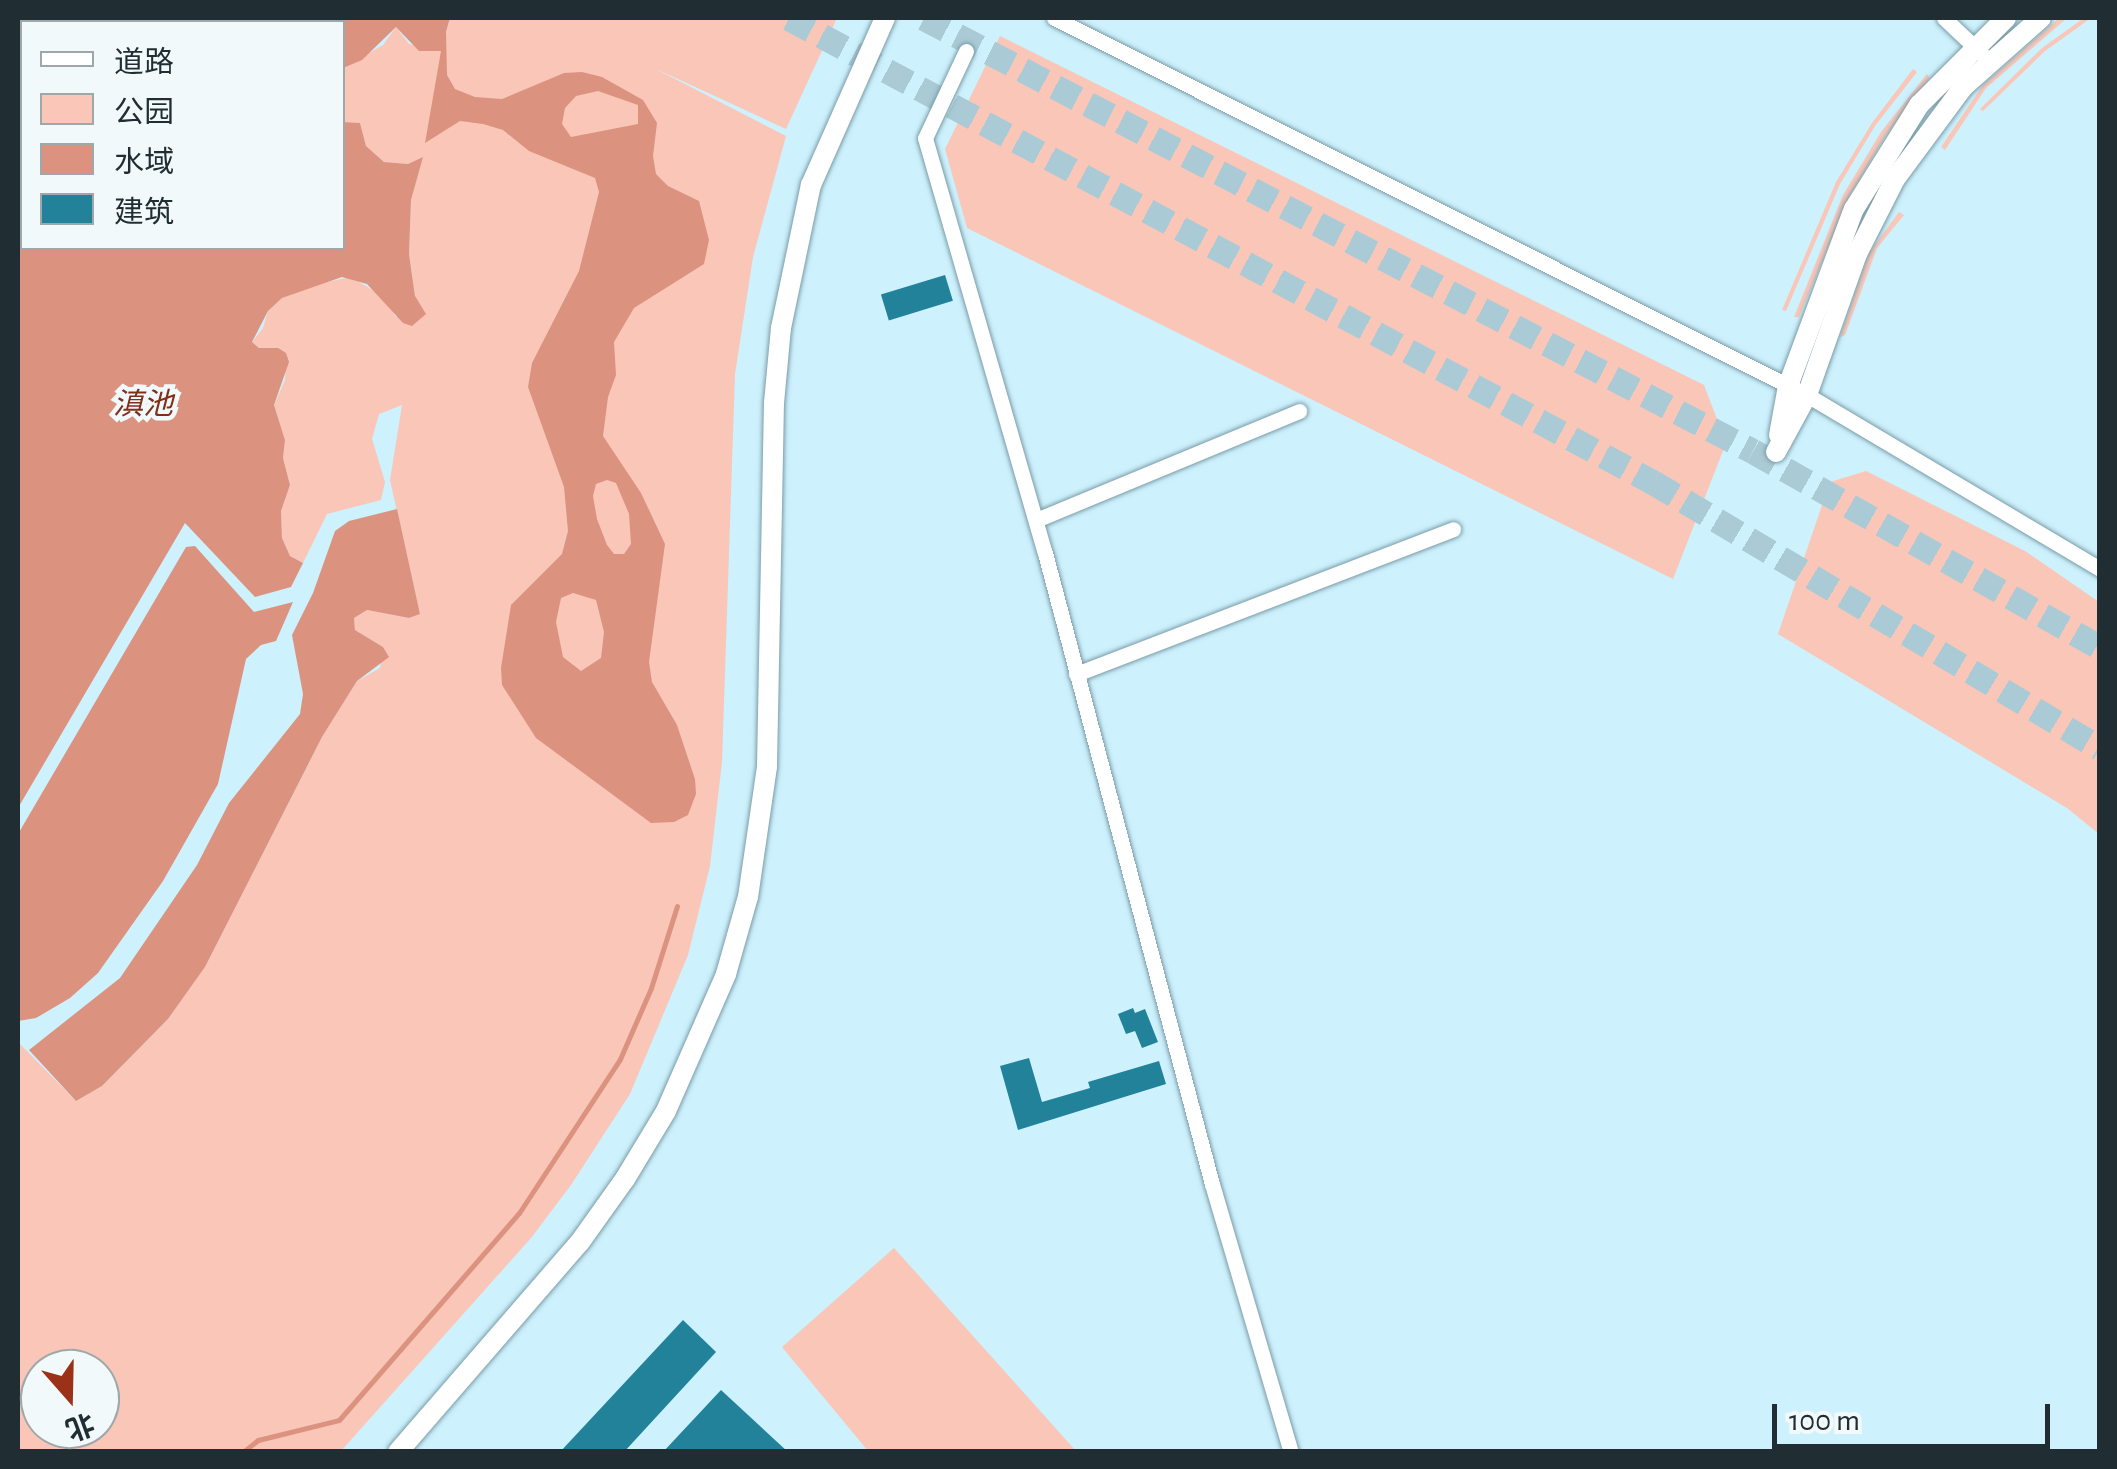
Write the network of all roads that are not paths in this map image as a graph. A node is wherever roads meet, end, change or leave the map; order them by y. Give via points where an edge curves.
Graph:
1 (884, 18) edge
2 (1054, 18) edge
3 (1944, 18) edge
4 (2006, 18) edge
5 (2041, 18) edge
6 (966, 51) dead end
7 (1981, 54) junction
8 (1797, 390) junction
9 (1299, 410) dead end
10 (1036, 520) junction
11 (1454, 529) dead end
12 (2100, 570) edge
13 (1076, 674) junction
14 (398, 1452) edge
15 (1291, 1452) edge

1 - 14 street via 812,186 781,328 767,766 751,881 726,974 666,1111 625,1179 580,1242
2 - 8 street
3 - 7 street
4 - 7 street
5 - 7 street
6 - 10 street via 924,138
7 - 8 street via 1873,218
8 - 12 street
9 - 10 street
10 - 13 street
11 - 13 street
13 - 15 street

